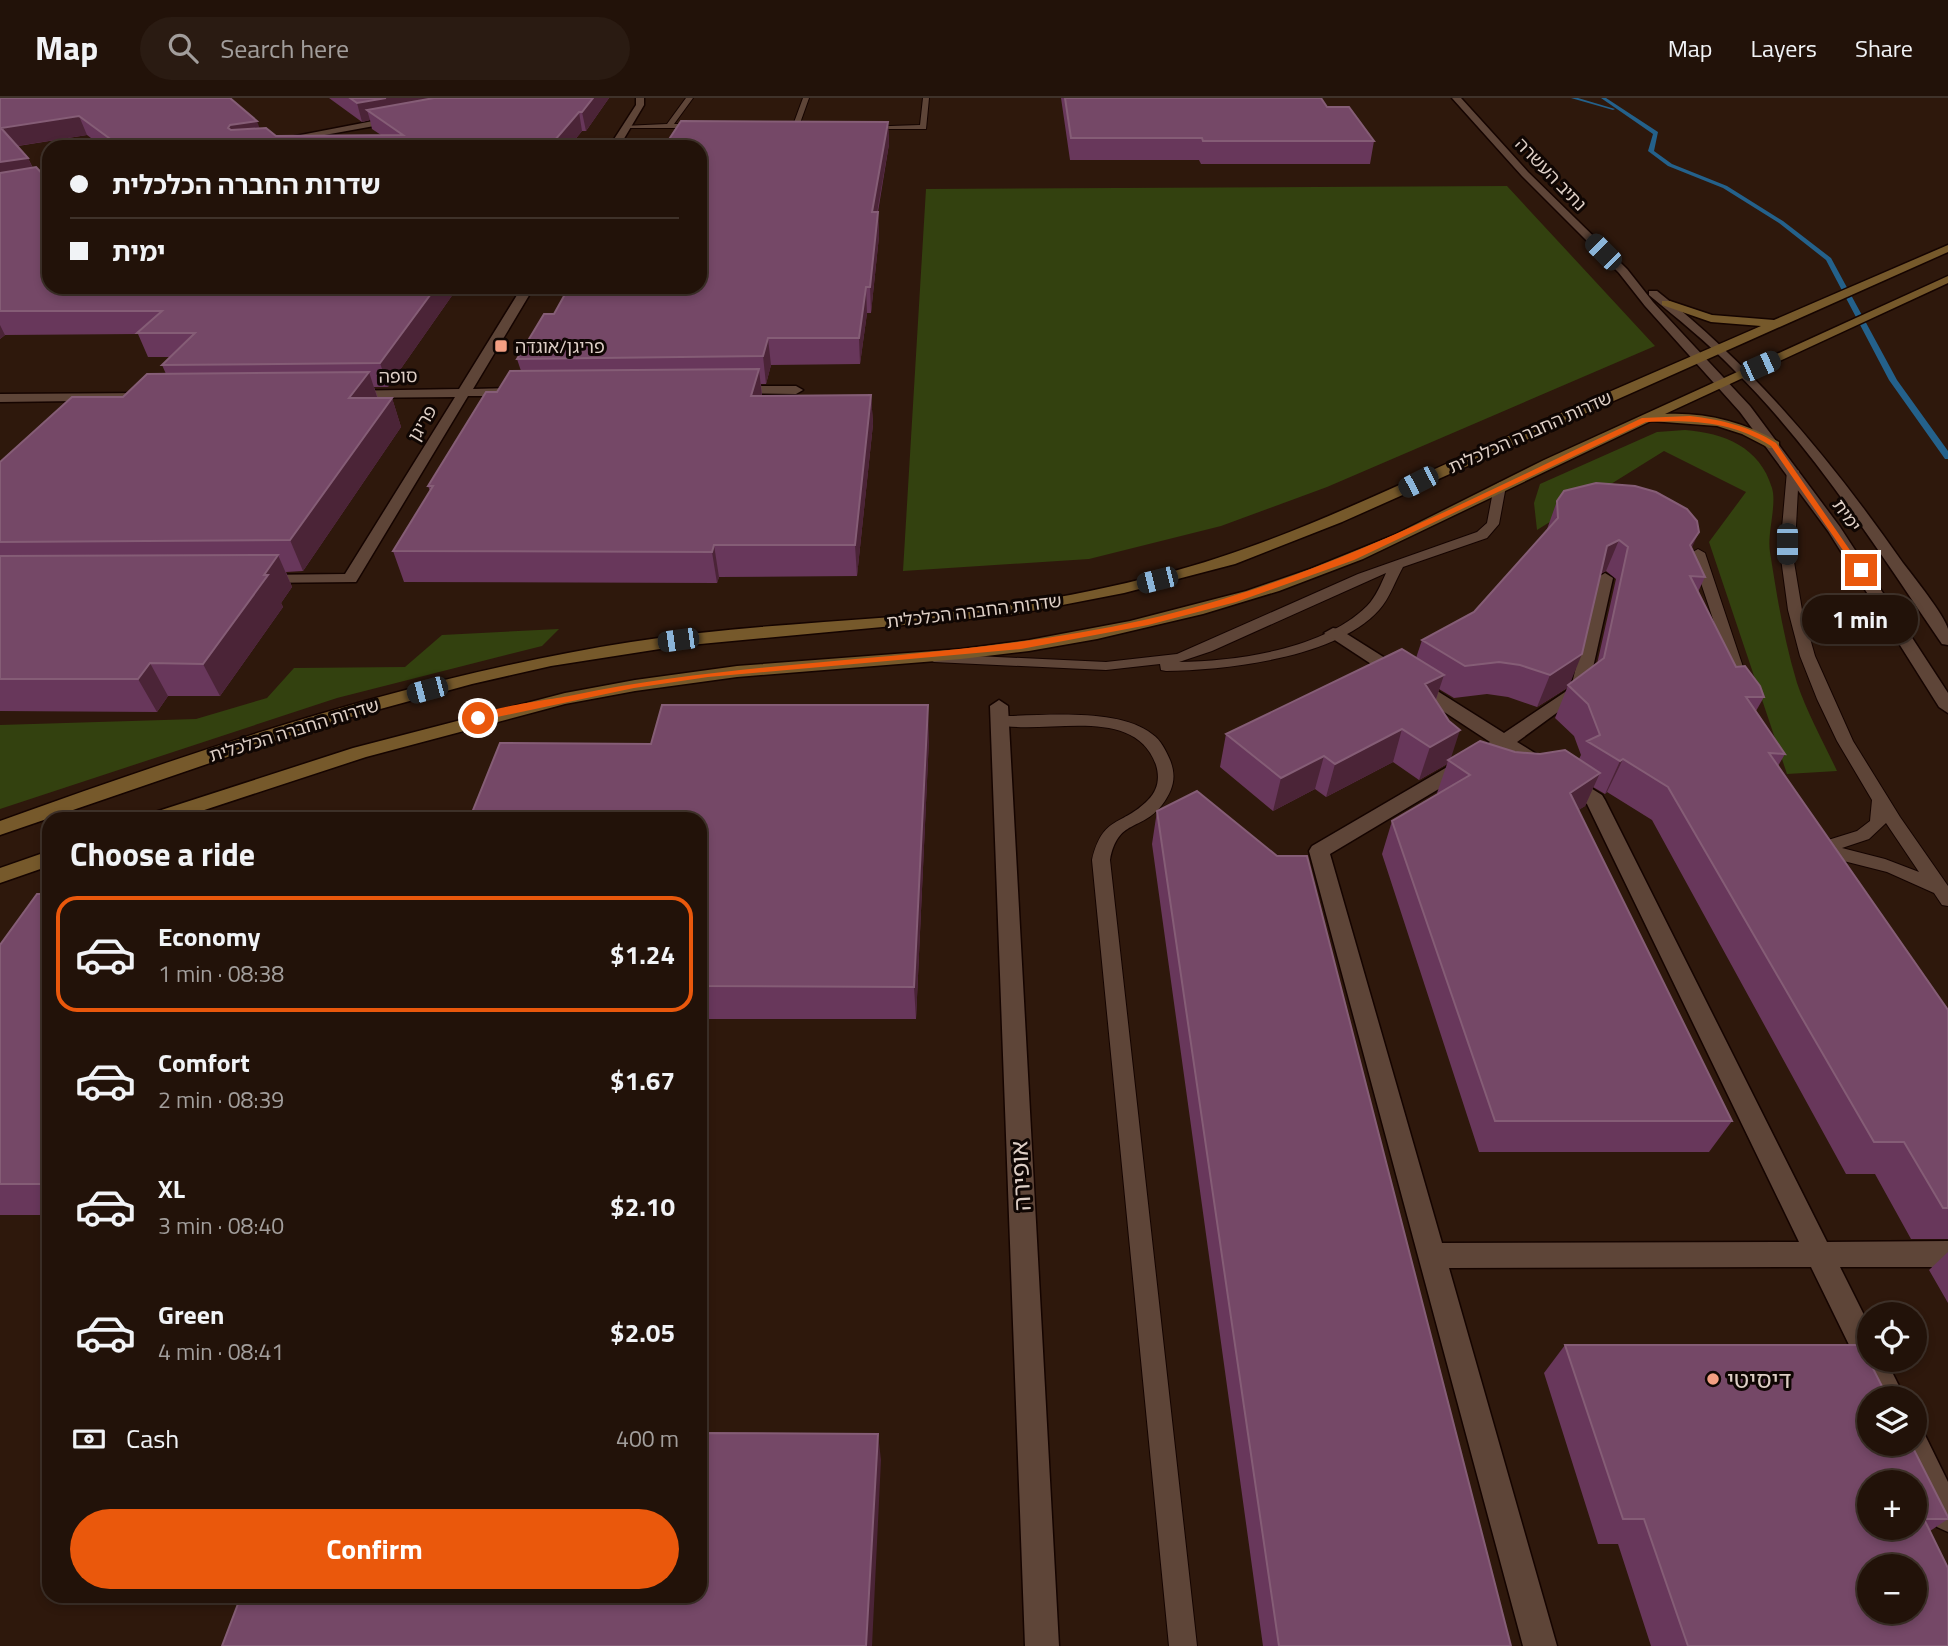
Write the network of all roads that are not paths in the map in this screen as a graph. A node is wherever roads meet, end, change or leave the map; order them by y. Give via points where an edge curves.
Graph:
1 (640, 98) edge
2 (690, 98) edge
3 (806, 98) edge
4 (926, 98) edge
5 (1456, 98) edge
6 (405, 118) edge
7 (626, 126) junction
8 (669, 126) junction
9 (711, 126) edge
10 (781, 126) edge
11 (795, 127) junction
12 (808, 127) edge
13 (859, 127) edge
14 (282, 140) edge
15 (618, 140) edge
16 (1948, 248) edge
17 (1623, 271) junction
18 (1948, 279) edge
19 (524, 294) edge
20 (1667, 303) junction
21 (1777, 323) junction
22 (1718, 349) junction
23 (1699, 357) junction
24 (1743, 374) junction
25 (1723, 383) junction
26 (796, 390) dead end
27 (713, 391) edge
28 (463, 392) junction
29 (533, 392) edge
30 (338, 394) edge
31 (158, 396) edge
32 (88, 397) junction
33 (0, 398) edge
34 (69, 415) edge
35 (1644, 419) junction
36 (1774, 445) junction
37 (1793, 471) junction
38 (1500, 486) junction
39 (1698, 553) edge
40 (1397, 566) junction
41 (1605, 578) edge
42 (242, 580) edge
43 (1333, 632) junction
44 (1948, 640) edge
45 (914, 657) junction
46 (1107, 666) junction
47 (1748, 702) edge
48 (1948, 707) edge
49 (1000, 714) joint
50 (1504, 742) junction
51 (1880, 801) junction
52 (47, 812) edge
53 (177, 812) edge
54 (42, 814) edge
55 (0, 828) edge
56 (1814, 843) junction
57 (42, 861) edge
58 (1833, 871) edge
59 (0, 876) edge
60 (1945, 895) edge
61 (1948, 1254) edge
62 (1819, 1255) junction
63 (1432, 1256) junction
64 (1857, 1331) edge
65 (1919, 1456) edge
66 (1948, 1516) edge
67 (1042, 1646) edge
68 (1183, 1646) edge
69 (1540, 1646) edge

1 - 7 street
2 - 8 lane
3 - 11 lane
4 - 13 lane via 923,127
5 - 17 street, נתיב העשרה
6 - 14 street
7 - 8 lane
7 - 15 street
8 - 9 lane
10 - 11 lane
11 - 12 lane
16 - 21 main road, שדרות החברה הכלכלית
17 - 20 street, נתיב העשרה
17 - 23 street, נתיב העשרה
18 - 24 main road, שדרות החברה הכלכלית
19 - 28 street, פריגן
20 - 21 main road via 1711,318
20 - 22 street, נתיב העשרה
21 - 22 main road, שדרות החברה הכלכלית
22 - 23 main road, שדרות החברה הכלכלית
22 - 24 street, נתיב העשרה
23 - 25 street, ימית
23 - 52 main road, שדרות החברה הכלכלית via 1353,514 1198,570 1052,604 950,617 704,636 468,679 298,726
24 - 25 main road, שדרות החברה הכלכלית
24 - 44 street, ימית via 1819,459
25 - 35 main road, שדרות החברה הכלכלית
25 - 36 street, ימית
26 - 27 street
28 - 29 street, סופה
28 - 30 street, סופה
28 - 42 street, פריגן via 350,579
31 - 32 street
32 - 33 street
32 - 34 street
35 - 36 main road via 1722,422
35 - 38 main road, שדרות החברה הכלכלית
36 - 37 street, ימית
37 - 48 street, ימית
37 - 51 lane via 1787,560 1804,648 1819,692
38 - 40 lane via 1493,524 1482,534
38 - 45 main road, שדרות החברה הכלכלית via 1398,538 1233,600 1074,639
39 - 47 lane
40 - 43 lane via 1371,611
40 - 46 lane via 1179,658
41 - 50 street via 1579,690
43 - 46 lane via 1237,664
43 - 50 street
45 - 46 lane
45 - 53 main road, שדרות החברה הכלכלית via 708,674 634,685 478,718 312,766
49 - 67 street, אופירה
49 - 68 lane via 1130,728 1157,748 1167,772 1165,788 1152,805 1115,828 1104,841 1101,860
50 - 62 street via 1595,800
50 - 63 street via 1319,851
51 - 56 lane via 1878,823 1863,835
51 - 60 lane
54 - 55 main road, שדרות החברה הכלכלית
56 - 58 lane
56 - 60 lane via 1896,867
57 - 59 main road
61 - 62 street
62 - 63 street
62 - 64 street
63 - 69 street
65 - 66 street

